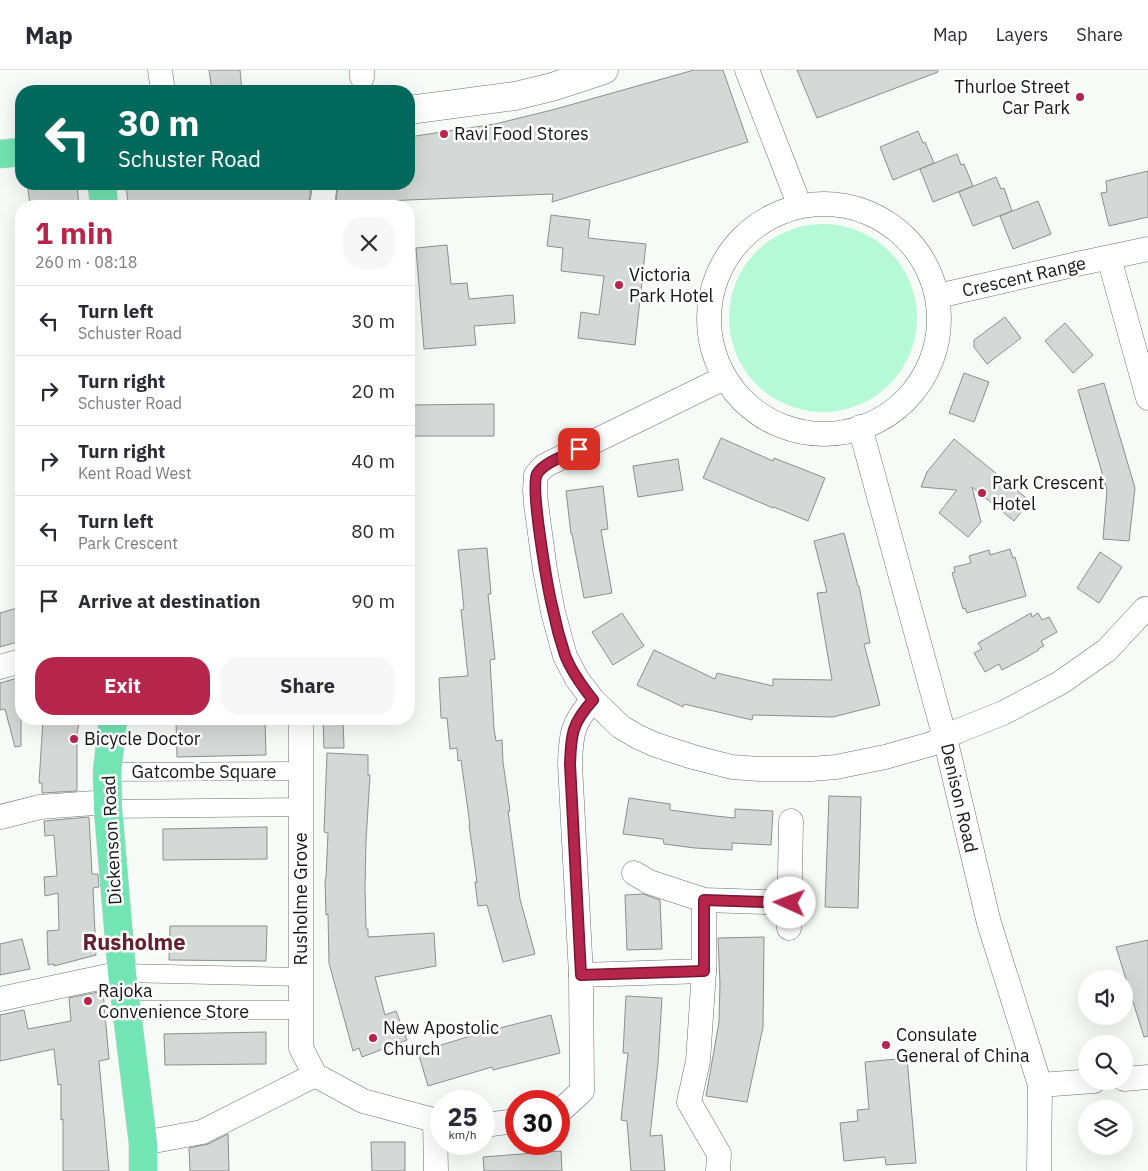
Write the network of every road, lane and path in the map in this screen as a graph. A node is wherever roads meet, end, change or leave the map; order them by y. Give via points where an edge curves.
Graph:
1 (160, 70) edge
2 (747, 70) edge
3 (599, 71) edge
4 (162, 85) edge
5 (415, 109) edge
6 (15, 153) edge
7 (0, 154) edge
8 (799, 204) junction
9 (1148, 250) edge
10 (1109, 258) junction
11 (938, 296) junction
12 (724, 378) junction
13 (1148, 398) edge
14 (860, 428) junction
15 (1147, 607) edge
16 (15, 663) edge
17 (0, 667) edge
18 (593, 700) junction
19 (112, 725) edge
20 (301, 725) edge
21 (945, 738) junction
22 (301, 771) junction
23 (107, 772) junction
24 (108, 805) junction
25 (301, 807) junction
26 (0, 817) edge
27 (791, 821) dead end
28 (634, 873) dead end
29 (704, 900) junction
30 (790, 903) junction
31 (789, 928) dead end
32 (704, 971) junction
33 (122, 973) junction
34 (581, 975) junction
35 (301, 977) junction
36 (0, 999) edge
37 (126, 1010) junction
38 (301, 1010) junction
39 (315, 1075) junction
40 (1148, 1077) edge
41 (1133, 1078) edge
42 (1078, 1082) edge
43 (1040, 1085) junction
44 (570, 1102) edge
45 (430, 1120) edge
46 (143, 1143) junction
47 (437, 1155) edge
48 (143, 1171) edge
49 (436, 1171) edge
50 (718, 1171) edge
51 (1039, 1171) edge

1 - 4 street
2 - 8 street
3 - 5 main road via 515,96
6 - 7 highway
8 - 11 street via 846,207 877,217 904,236 922,262
8 - 12 street via 750,232 718,272 710,296 708,319 710,346
9 - 10 street, Crescent Range
10 - 11 street, Crescent Range
10 - 13 street, Crescent Range
11 - 14 street via 942,323 937,350 927,374 911,395 886,415
12 - 14 street via 740,398 783,426 813,432
12 - 18 street via 544,466 536,475 536,504 553,612 565,656
14 - 21 street, Denison Road
15 - 21 street via 1107,650 1060,683
16 - 17 street
18 - 21 street via 621,727 638,737 693,758 732,767 836,767 885,757
18 - 34 street via 577,720 570,745
19 - 23 highway, Dickenson Road
20 - 22 street, Rusholme Grove
21 - 43 street, Denison Road via 989,923
22 - 23 street, Gatcombe Square
22 - 25 street, Rusholme Grove
23 - 24 highway, Dickenson Road
24 - 25 street, Gatcombe Square
24 - 26 street via 40,807
24 - 33 highway, Dickenson Road
25 - 35 street, Rusholme Grove
27 - 30 street
28 - 29 street via 649,882
29 - 30 street
29 - 32 street
30 - 31 street
32 - 34 street
32 - 50 street via 698,1061 689,1102 719,1154
33 - 35 street
33 - 36 street
33 - 37 highway, Dickenson Road
34 - 44 street via 582,1091
35 - 38 street, Rusholme Grove
37 - 38 street
37 - 46 highway, Dickenson Road
38 - 39 street, Rusholme Grove via 300,1048
39 - 45 street via 363,1101
39 - 46 street via 202,1132
40 - 41 street
42 - 43 street
43 - 51 street, Denison Road
46 - 48 highway, Dickenson Road
47 - 49 street

